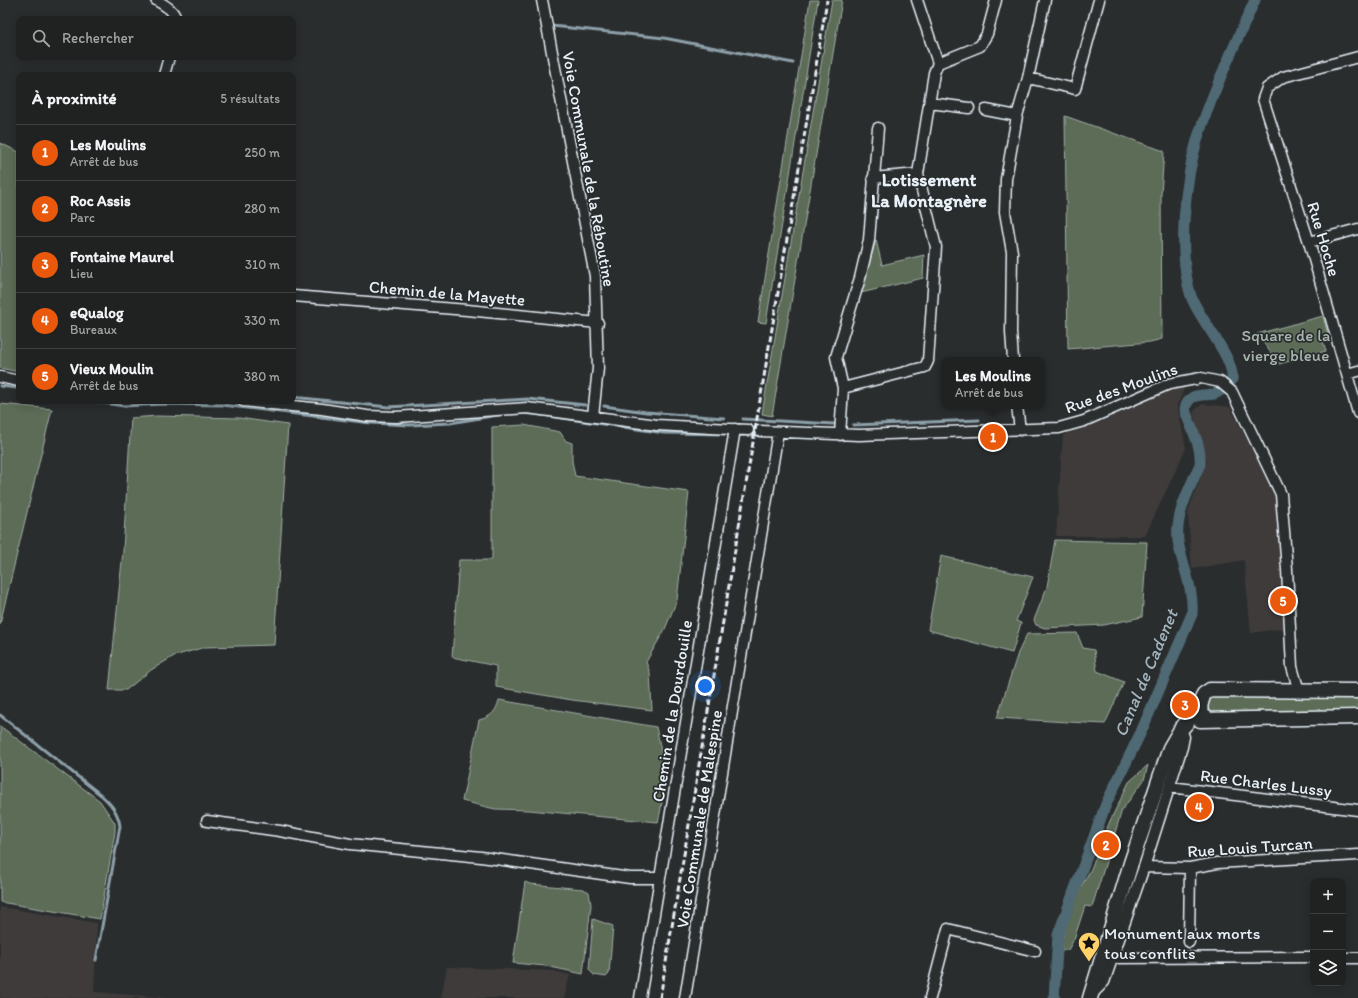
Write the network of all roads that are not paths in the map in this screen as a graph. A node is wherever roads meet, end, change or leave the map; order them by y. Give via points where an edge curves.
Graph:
1 (156, 0) edge
2 (542, 0) edge
3 (916, 0) edge
4 (996, 0) edge
5 (1045, 0) edge
6 (1099, 0) edge
7 (175, 16) edge
8 (1358, 57) edge
9 (168, 60) edge
10 (938, 63) junction
11 (165, 72) edge
12 (1028, 78) junction
13 (930, 103) junction
14 (969, 108) dead end
15 (986, 110) dead end
16 (1017, 116) junction
17 (878, 128) dead end
18 (918, 174) junction
19 (873, 178) junction
20 (1358, 229) edge
21 (1309, 242) junction
22 (296, 296) edge
23 (598, 323) junction
24 (1013, 357) edge
25 (1358, 371) edge
26 (1347, 374) junction
27 (0, 377) edge
28 (16, 380) edge
29 (843, 388) junction
30 (273, 404) edge
31 (1018, 409) edge
32 (1358, 413) edge
33 (593, 416) junction
34 (735, 429) junction
35 (748, 430) dead end
36 (1020, 430) junction
37 (760, 431) dead end
38 (778, 432) junction
39 (840, 435) junction
40 (1299, 691) junction
41 (1358, 691) edge
42 (1204, 714) junction
43 (1358, 717) edge
44 (1183, 727) junction
45 (1170, 787) junction
46 (1358, 810) edge
47 (207, 821) dead end
48 (1358, 855) edge
49 (1144, 867) junction
50 (1190, 868) junction
51 (660, 878) junction
52 (1189, 942) dead end
53 (1035, 951) dead end
54 (1112, 958) junction
55 (1310, 958) edge
56 (1346, 958) edge
57 (1358, 958) edge
58 (1091, 996) edge
59 (640, 998) edge
60 (685, 998) edge
61 (930, 998) edge

1 - 7 street via 167,6
2 - 23 street, Voie Communale de la Réboutine via 595,276
3 - 10 street
4 - 10 street via 987,34 980,46
5 - 12 street
6 - 12 street via 1075,89
8 - 21 street, Rue Hoche via 1283,77 1267,88 1263,99
9 - 11 street
10 - 13 street
12 - 16 street
13 - 14 street
13 - 18 street
15 - 16 street
16 - 24 street via 1006,179 1005,212 1012,252
17 - 19 street
18 - 19 street
18 - 29 street via 936,247 928,361 925,366
19 - 29 street via 869,240 836,357
20 - 21 street
21 - 26 street, Rue Hoche
22 - 23 street, Chemin de la Mayette
23 - 33 street, Voie Communale de la Réboutine via 598,368
25 - 26 street
26 - 32 street, Rue Hoche
27 - 28 street
29 - 39 street
30 - 33 street via 367,416 430,416 527,408
31 - 36 street
33 - 34 street via 657,425
34 - 35 street
34 - 51 street, Chemin de la Dourdouille
36 - 39 street, Rue des Moulins
36 - 40 street, Rue des Moulins via 1059,428 1084,421 1169,384 1202,378 1220,382 1232,392 1281,494 1292,667
37 - 38 street, Rue des Moulins
38 - 39 street, Rue des Moulins
38 - 60 street, Voie Communale de Malespine
40 - 41 street
40 - 42 street via 1210,690 1204,694
42 - 43 street
42 - 44 street via 1197,721
44 - 45 street via 1184,737
44 - 58 street via 1170,748 1131,863
45 - 46 street, Rue Charles Lussy
45 - 49 street
47 - 51 street via 350,844 481,857 630,878
48 - 50 street, Rue Louis Turcan via 1217,863
49 - 50 street, Rue Louis Turcan
49 - 54 street
50 - 52 street
51 - 59 street, Chemin de la Dourdouille
53 - 61 street via 948,929
54 - 55 street
54 - 58 street via 1104,982
56 - 57 street

